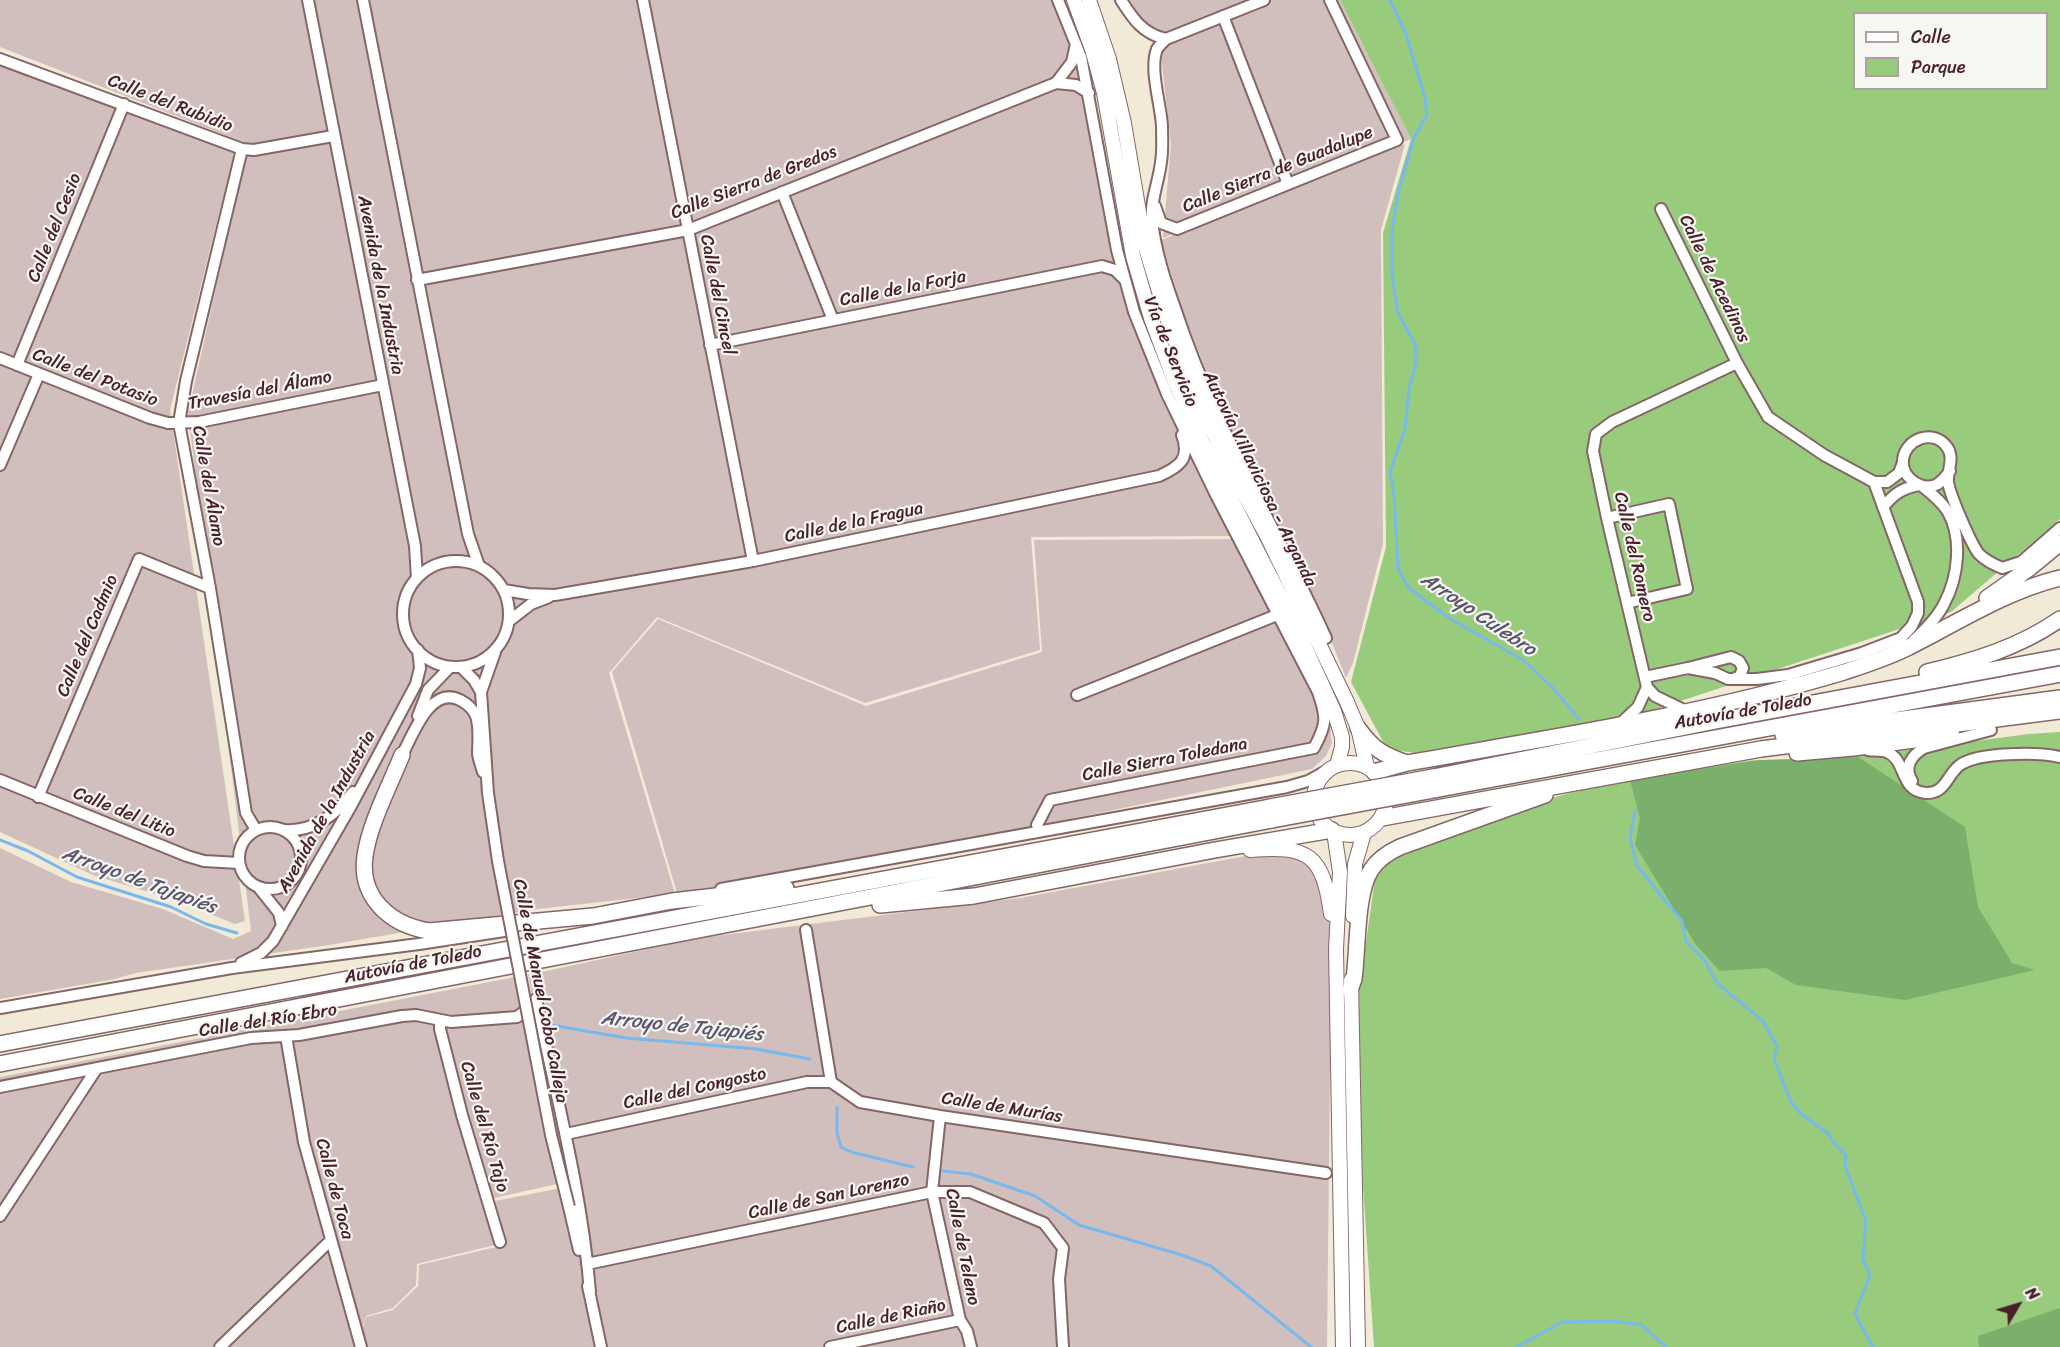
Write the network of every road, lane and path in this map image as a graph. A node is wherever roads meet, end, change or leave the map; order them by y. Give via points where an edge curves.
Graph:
1 (308, 0) edge
2 (363, 0) edge
3 (643, 0) edge
4 (1058, 0) edge
5 (1074, 0) edge
6 (1089, 0) edge
7 (1121, 0) edge
8 (1264, 0) edge
9 (1330, 0) edge
10 (1223, 16) junction
11 (1166, 39) junction
12 (1076, 44) junction
13 (0, 59) edge
14 (1056, 83) junction
15 (1089, 93) junction
16 (124, 104) junction
17 (333, 136) junction
18 (242, 148) junction
19 (1288, 184) junction
20 (782, 192) junction
21 (1154, 200) junction
22 (1661, 209) dead end
23 (688, 230) junction
24 (1117, 250) junction
25 (1102, 266) junction
26 (417, 280) junction
27 (1125, 280) junction
28 (833, 320) junction
29 (710, 345) junction
30 (0, 358) edge
31 (1737, 363) junction
32 (17, 365) junction
33 (39, 374) junction
34 (383, 385) junction
35 (1167, 394) junction
36 (179, 423) junction
37 (1596, 434) joint
38 (0, 465) edge
39 (1902, 465) junction
40 (1950, 471) junction
41 (1874, 482) junction
42 (1920, 485) junction
43 (1882, 507) junction
44 (1607, 518) junction
45 (2060, 528) edge
46 (2060, 543) edge
47 (753, 561) junction
48 (478, 566) junction
49 (417, 578) junction
50 (2060, 578) edge
51 (210, 588) junction
52 (504, 590) junction
53 (555, 595) junction
54 (1627, 603) junction
55 (1277, 615) junction
56 (2060, 619) edge
57 (509, 621) junction
58 (2060, 625) edge
59 (1943, 629) junction
60 (1326, 638) dead end
61 (2013, 646) junction
62 (496, 649) junction
63 (1905, 649) junction
64 (418, 650) junction
65 (2060, 657) edge
66 (456, 667) junction
67 (1688, 668) junction
68 (2060, 674) edge
69 (1733, 680) junction
70 (1646, 682) junction
71 (1873, 691) junction
72 (481, 692) junction
73 (1322, 692) junction
74 (1077, 694) dead end
75 (2060, 698) edge
76 (1917, 701) junction
77 (2060, 711) edge
78 (1688, 712) junction
79 (2060, 722) edge
80 (1620, 724) junction
81 (1358, 728) junction
82 (1991, 730) junction
83 (1768, 737) junction
84 (1314, 748) joint
85 (1853, 748) junction
86 (402, 755) junction
87 (1731, 756) junction
88 (2060, 757) edge
89 (1407, 763) junction
90 (1332, 768) junction
91 (369, 770) junction
92 (1371, 770) junction
93 (1591, 779) junction
94 (0, 780) edge
95 (1434, 788) junction
96 (1919, 791) junction
97 (488, 793) junction
98 (38, 796) junction
99 (1273, 818) junction
100 (1382, 818) junction
101 (1037, 825) dead end
102 (256, 830) junction
103 (284, 830) junction
104 (1333, 831) junction
105 (1364, 833) junction
106 (1215, 850) junction
107 (239, 863) junction
108 (843, 886) junction
109 (259, 888) junction
110 (672, 901) junction
111 (834, 905) junction
112 (593, 916) junction
113 (282, 926) junction
114 (806, 930) dead end
115 (1336, 949) junction
116 (232, 968) junction
117 (1350, 990) junction
118 (536, 999) joint
119 (0, 1008) edge
120 (440, 1020) junction
121 (286, 1036) junction
122 (0, 1044) edge
123 (0, 1064) edge
124 (97, 1068) junction
125 (831, 1082) junction
126 (0, 1087) edge
127 (940, 1116) junction
128 (566, 1134) junction
129 (1326, 1173) dead end
130 (932, 1192) junction
131 (0, 1216) edge
132 (330, 1241) junction
133 (500, 1242) dead end
134 (587, 1264) junction
135 (590, 1292) junction
136 (960, 1320) junction
137 (220, 1347) edge
138 (361, 1347) edge
139 (601, 1347) edge
140 (830, 1347) edge
141 (971, 1347) edge
142 (1063, 1347) edge
143 (1343, 1347) edge
144 (1358, 1347) edge

1 - 17 street, Avenida de la Industria
2 - 26 street, Avenida de la Industria
3 - 23 street, Calle del Cincel
4 - 12 street, Vía de Servicio
5 - 73 main road via 1104,93 1132,256 1151,318 1203,444 1292,619
6 - 81 main road, Autovía Villaviciosa - Arganda via 1117,91 1151,271 1194,391
7 - 11 street via 1144,30
8 - 10 street
9 - 19 street, Calle Sierra de Guadalupe via 1397,140
10 - 11 street
10 - 19 street
11 - 21 street, Vía de Servicio via 1155,60 1162,162
12 - 14 street via 1072,62
12 - 15 street, Vía de Servicio
13 - 16 street, Calle del Rubidio
14 - 15 street via 1076,85
14 - 20 street, Calle Sierra de Gredos
15 - 24 street, Vía de Servicio
16 - 18 street, Calle del Rubidio
16 - 32 street, Calle del Cesio
17 - 18 street, Calle del Rubidio via 254,150
17 - 34 street, Avenida de la Industria
18 - 36 street, Calle del Álamo
19 - 21 street, Calle Sierra de Guadalupe via 1177,229 1161,223
20 - 23 street, Calle Sierra de Gredos
20 - 28 street
21 - 60 street, Vía de Servicio via 1152,221 1160,263 1196,366
22 - 31 street, Calle de Acedinos
23 - 26 street, Calle Sierra de Gredos
23 - 29 street, Calle del Cincel
24 - 25 street
24 - 27 street, Vía de Servicio
25 - 27 street via 1115,270
25 - 28 street, Calle de la Forja
26 - 48 street, Avenida de la Industria via 468,534
27 - 35 street, Vía de Servicio
28 - 29 street, Calle de la Forja
29 - 47 street, Calle del Cincel
30 - 32 street, Calle del Potasio
31 - 37 street, Calle de Acedinos via 1612,422
31 - 41 street, Calle de Acedinos via 1768,417 1824,455
32 - 33 street, Calle del Potasio
33 - 36 street, Calle del Potasio via 150,418
33 - 38 street
34 - 36 street, Travesía del Álamo
34 - 49 street, Avenida de la Industria via 415,546
35 - 47 street, Calle de la Fragua via 1186,445 1183,459 1175,469 1159,476
35 - 55 street, Vía de Servicio
36 - 51 street, Calle del Álamo
37 - 44 street, Calle del Romero via 1593,451
39 - 40 street via 1911,442 1923,437 1936,438 1947,446 1952,458
39 - 41 street via 1899,473 1887,482
39 - 42 street via 1908,477
40 - 42 street via 1933,486
40 - 45 street via 1948,482 1955,503 1977,551 1989,563 2002,568 2021,561
41 - 43 street
42 - 43 street via 1895,493
42 - 63 street via 1948,511 1958,551 1953,582 1944,603 1933,621
43 - 69 street via 1918,602 1912,626 1901,638 1809,669
44 - 54 street, Calle del Romero
44 - 54 street via 1669,504 1687,589
46 - 59 highway
47 - 53 street, Calle de la Fragua
48 - 49 street via 446,562 430,567
48 - 52 street
49 - 64 street via 404,606 405,627
50 - 59 highway via 2015,593
51 - 98 street, Calle del Cadmio via 139,559
51 - 102 street, Calle del Álamo via 246,813
52 - 53 street, Calle de la Fragua
52 - 57 street
53 - 57 street, Calle de la Fragua via 531,604
54 - 70 street, Calle del Romero
55 - 73 street, Vía de Servicio
55 - 74 street
56 - 61 highway
57 - 62 street
58 - 61 highway
59 - 63 highway
61 - 71 highway
62 - 66 street via 480,661
62 - 72 street, Calle de Manuel Cobo Calleja
63 - 78 highway via 1843,672
64 - 66 street via 436,663
64 - 91 street, Avenida de la Industria via 420,668 416,684
65 - 71 highway, Autovía de Toledo
66 - 72 street via 474,680
66 - 86 street via 429,690
67 - 69 street
67 - 69 street via 1731,657 1743,668
67 - 70 street
68 - 76 highway, Autovía de Toledo
70 - 78 street via 1655,696
70 - 80 street via 1638,707
71 - 95 highway, Autovía de Toledo via 1716,721
72 - 97 street, Calle de Manuel Cobo Calleja
73 - 84 street, Vía de Servicio via 1325,728
73 - 90 main road via 1334,711 1342,737 1342,747
75 - 83 highway
76 - 83 highway via 1900,709
76 - 95 highway, Autovía de Toledo
77 - 87 highway
78 - 80 highway
79 - 82 highway
80 - 89 highway
81 - 89 highway via 1378,752
81 - 92 main road, Autovía Villaviciosa - Arganda
82 - 85 highway
82 - 96 street via 1924,748 1915,754 1908,764 1909,777
83 - 95 highway
84 - 101 street, Calle Sierra Toledana via 1050,800
85 - 87 highway
85 - 96 street via 1887,752 1896,760 1907,784
86 - 97 street via 434,701 451,696 477,717 479,757
86 - 112 highway via 364,856 369,890 387,915 414,929 429,931
87 - 93 highway
88 - 96 street via 2043,753 1969,760 1958,766 1944,788 1936,792
89 - 92 highway
90 - 92 main road via 1352,763
90 - 104 main road via 1319,780 1314,802 1316,813
90 - 110 street via 1287,787 791,875
91 - 103 street via 344,805 324,821 298,831
91 - 113 street, Avenida de la Industria
92 - 100 main road via 1386,794
93 - 100 highway
93 - 117 highway via 1400,847 1382,858 1365,882
94 - 98 street, Calle del Litio
95 - 99 highway, bridge
95 - 99 highway
97 - 135 street, Calle de Manuel Cobo Calleja, bridge via 551,1136
98 - 107 street, Calle del Litio via 187,856
99 - 108 highway
99 - 111 highway
100 - 105 main road
102 - 103 street
102 - 107 street via 240,849
103 - 109 street via 300,851 301,864 285,886
104 - 105 main road via 1348,836
104 - 106 highway
104 - 115 main road via 1340,872
105 - 117 main road via 1355,864
106 - 111 highway via 974,896 882,905
106 - 115 main road via 1276,848 1306,854 1320,869 1328,887
107 - 109 street via 249,882
108 - 110 highway via 798,886
108 - 122 highway
109 - 113 street via 279,913
110 - 112 highway
111 - 123 highway, Autovía de Toledo
112 - 116 street
113 - 116 street, Avenida de la Industria via 261,953
114 - 125 street
115 - 143 main road
116 - 119 street
117 - 144 main road
118 - 120 street, Calle del Río Ebro via 517,1017
118 - 128 street, Calle de Manuel Cobo Calleja
120 - 121 street, Calle del Río Ebro via 402,1016
120 - 133 street, Calle del Río Tajo via 462,1115
121 - 124 street, Calle del Río Ebro via 251,1038
121 - 132 street, Calle de Toca via 304,1142
124 - 126 street, Calle del Río Ebro
124 - 131 street
125 - 127 street, Calle de Murías via 860,1102
125 - 128 street, Calle del Congosto via 807,1082
127 - 129 street, Calle de Murías
127 - 130 street, Calle de Teleno
128 - 134 street, Calle de Manuel Cobo Calleja
130 - 134 street, Calle de San Lorenzo
130 - 136 street, Calle de Teleno
130 - 142 street, Calle de San Lorenzo via 970,1192 1044,1223 1063,1248 1059,1279
132 - 137 street
132 - 138 street, Calle de Toca
134 - 135 street, Calle de Manuel Cobo Calleja
135 - 139 street, Calle de Manuel Cobo Calleja
136 - 140 street, Calle de Riaño
136 - 141 street, Calle de Teleno

